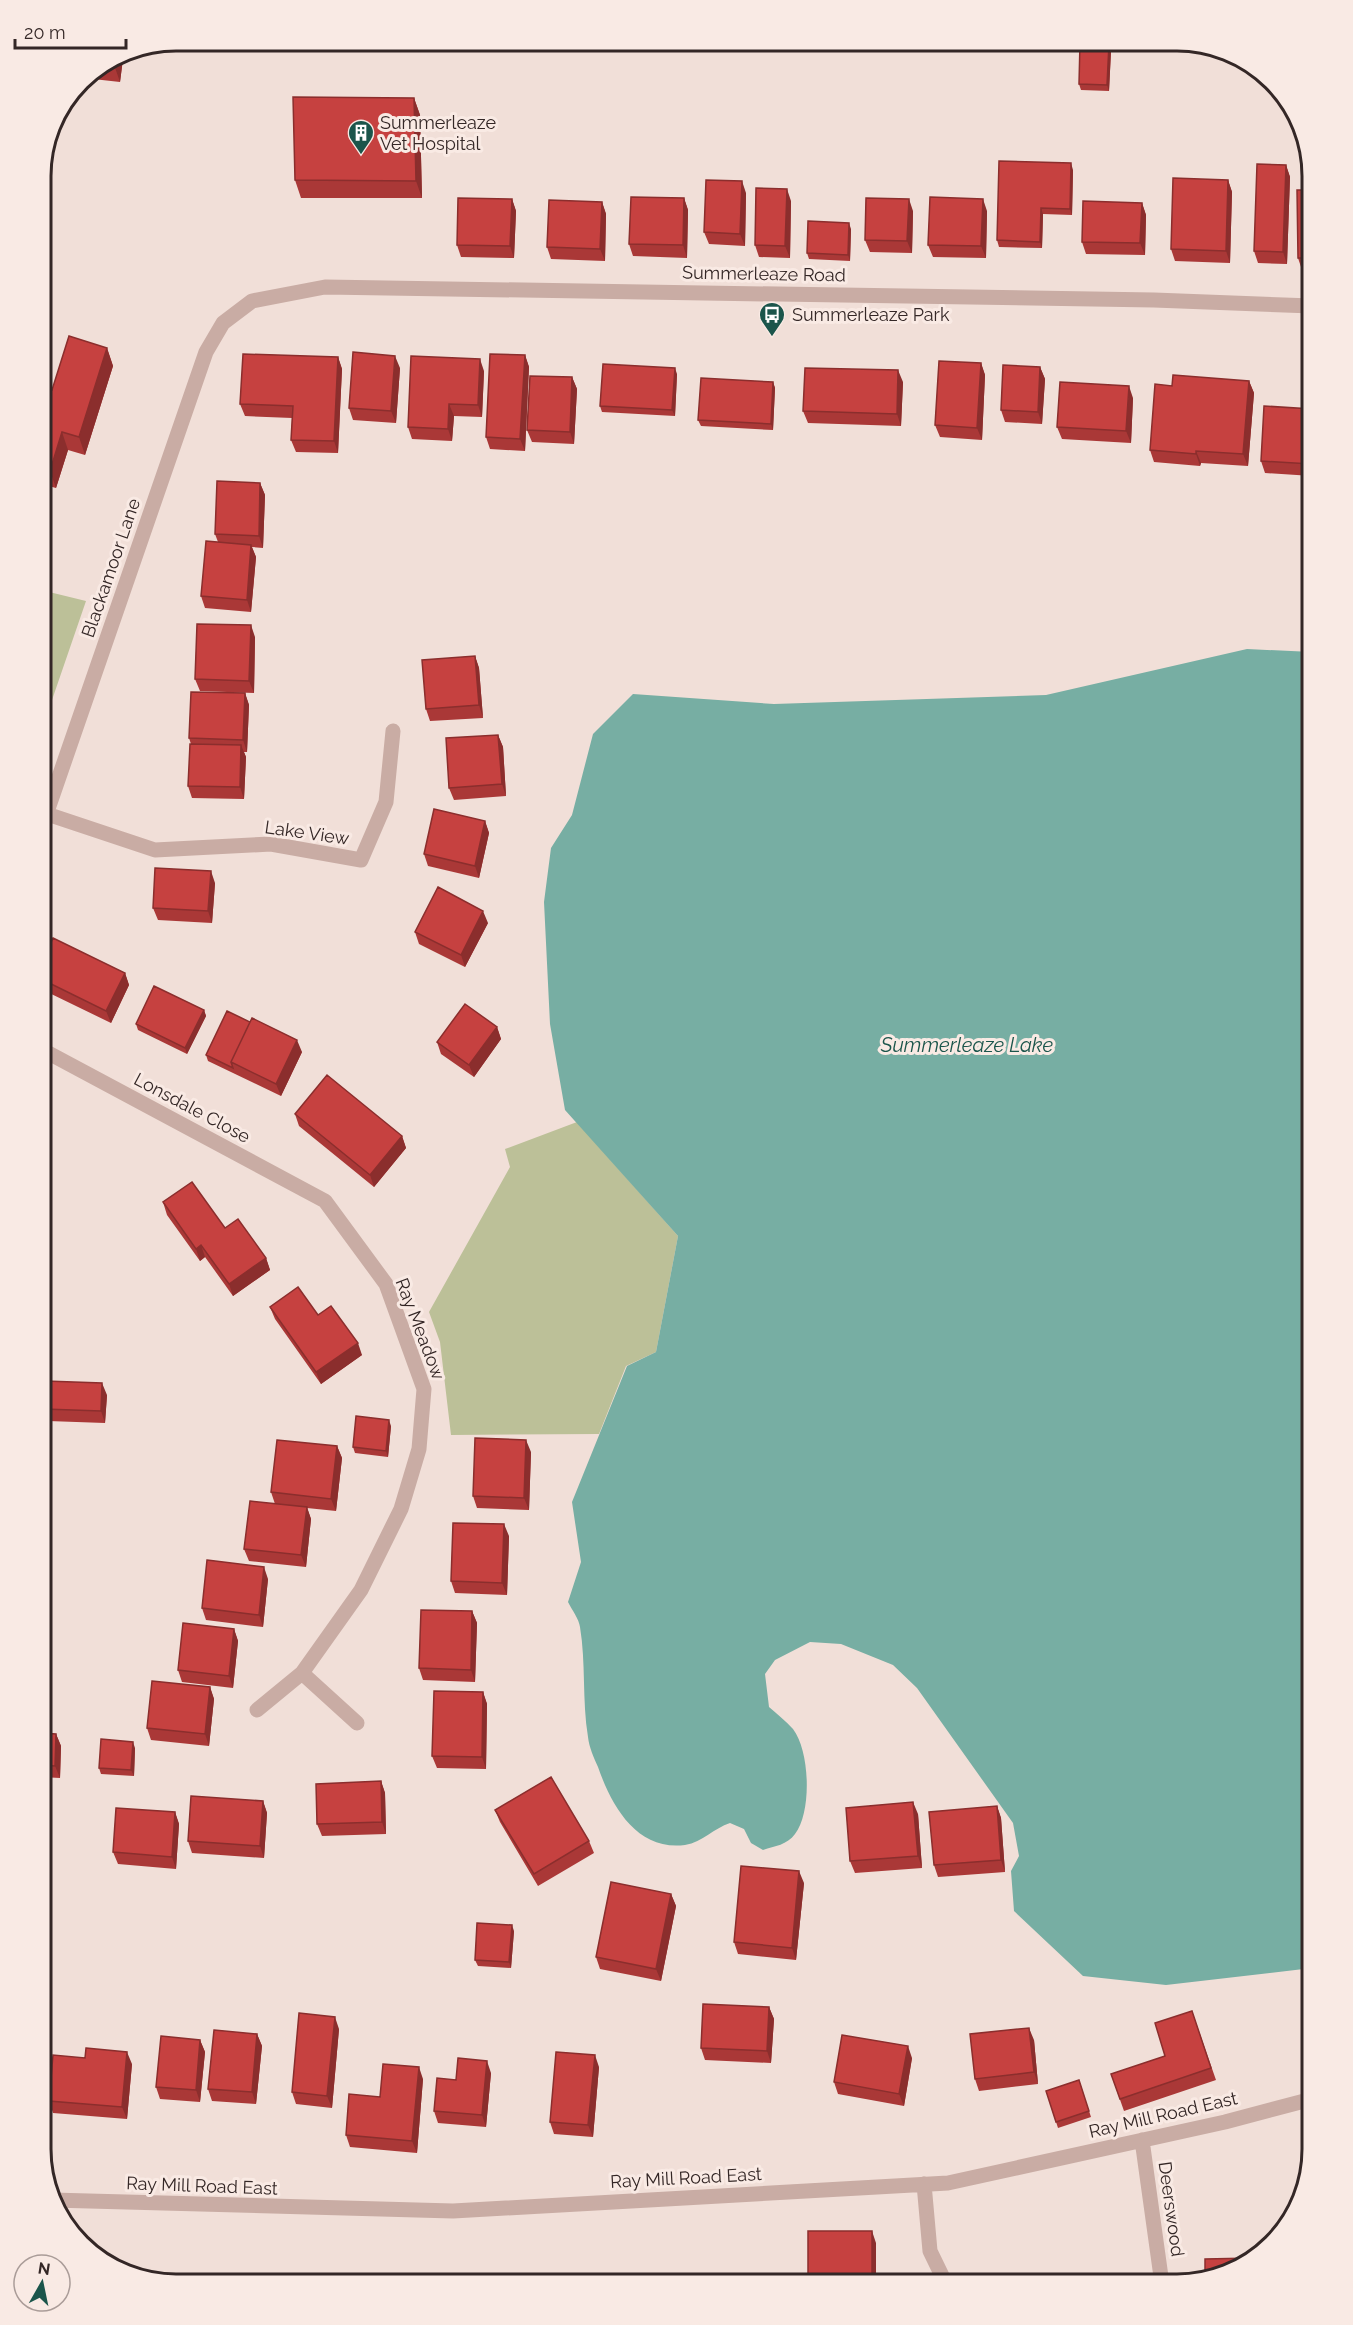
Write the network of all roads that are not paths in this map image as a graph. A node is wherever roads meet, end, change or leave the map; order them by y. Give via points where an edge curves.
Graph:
1 (1302, 306) edge
2 (223, 323) joint
3 (393, 731) dead end
4 (51, 802) edge
5 (51, 824) edge
6 (51, 1054) edge
7 (326, 1201) joint
8 (302, 1673) junction
9 (257, 1710) dead end
10 (357, 1723) dead end
11 (1302, 2101) edge
12 (1142, 2140) junction
13 (924, 2184) junction
14 (63, 2200) edge
15 (941, 2274) edge
16 (1161, 2274) edge

1 - 2 street, Summerleaze Road via 325,286 252,301
2 - 4 street, Blackamoor Lane via 206,352
3 - 5 street, Lake View via 386,802 361,860 272,844 155,850
6 - 7 street, Lonsdale Close
7 - 8 street, Ray Meadow via 386,1284 424,1389 419,1449 401,1509 361,1590
8 - 9 street, Ray Meadow
8 - 10 street
11 - 12 street, Ray Mill Road East
12 - 13 street, Ray Mill Road East via 948,2183
12 - 16 street, Deerswood
13 - 14 street, Ray Mill Road East via 453,2211
13 - 15 street via 930,2251

